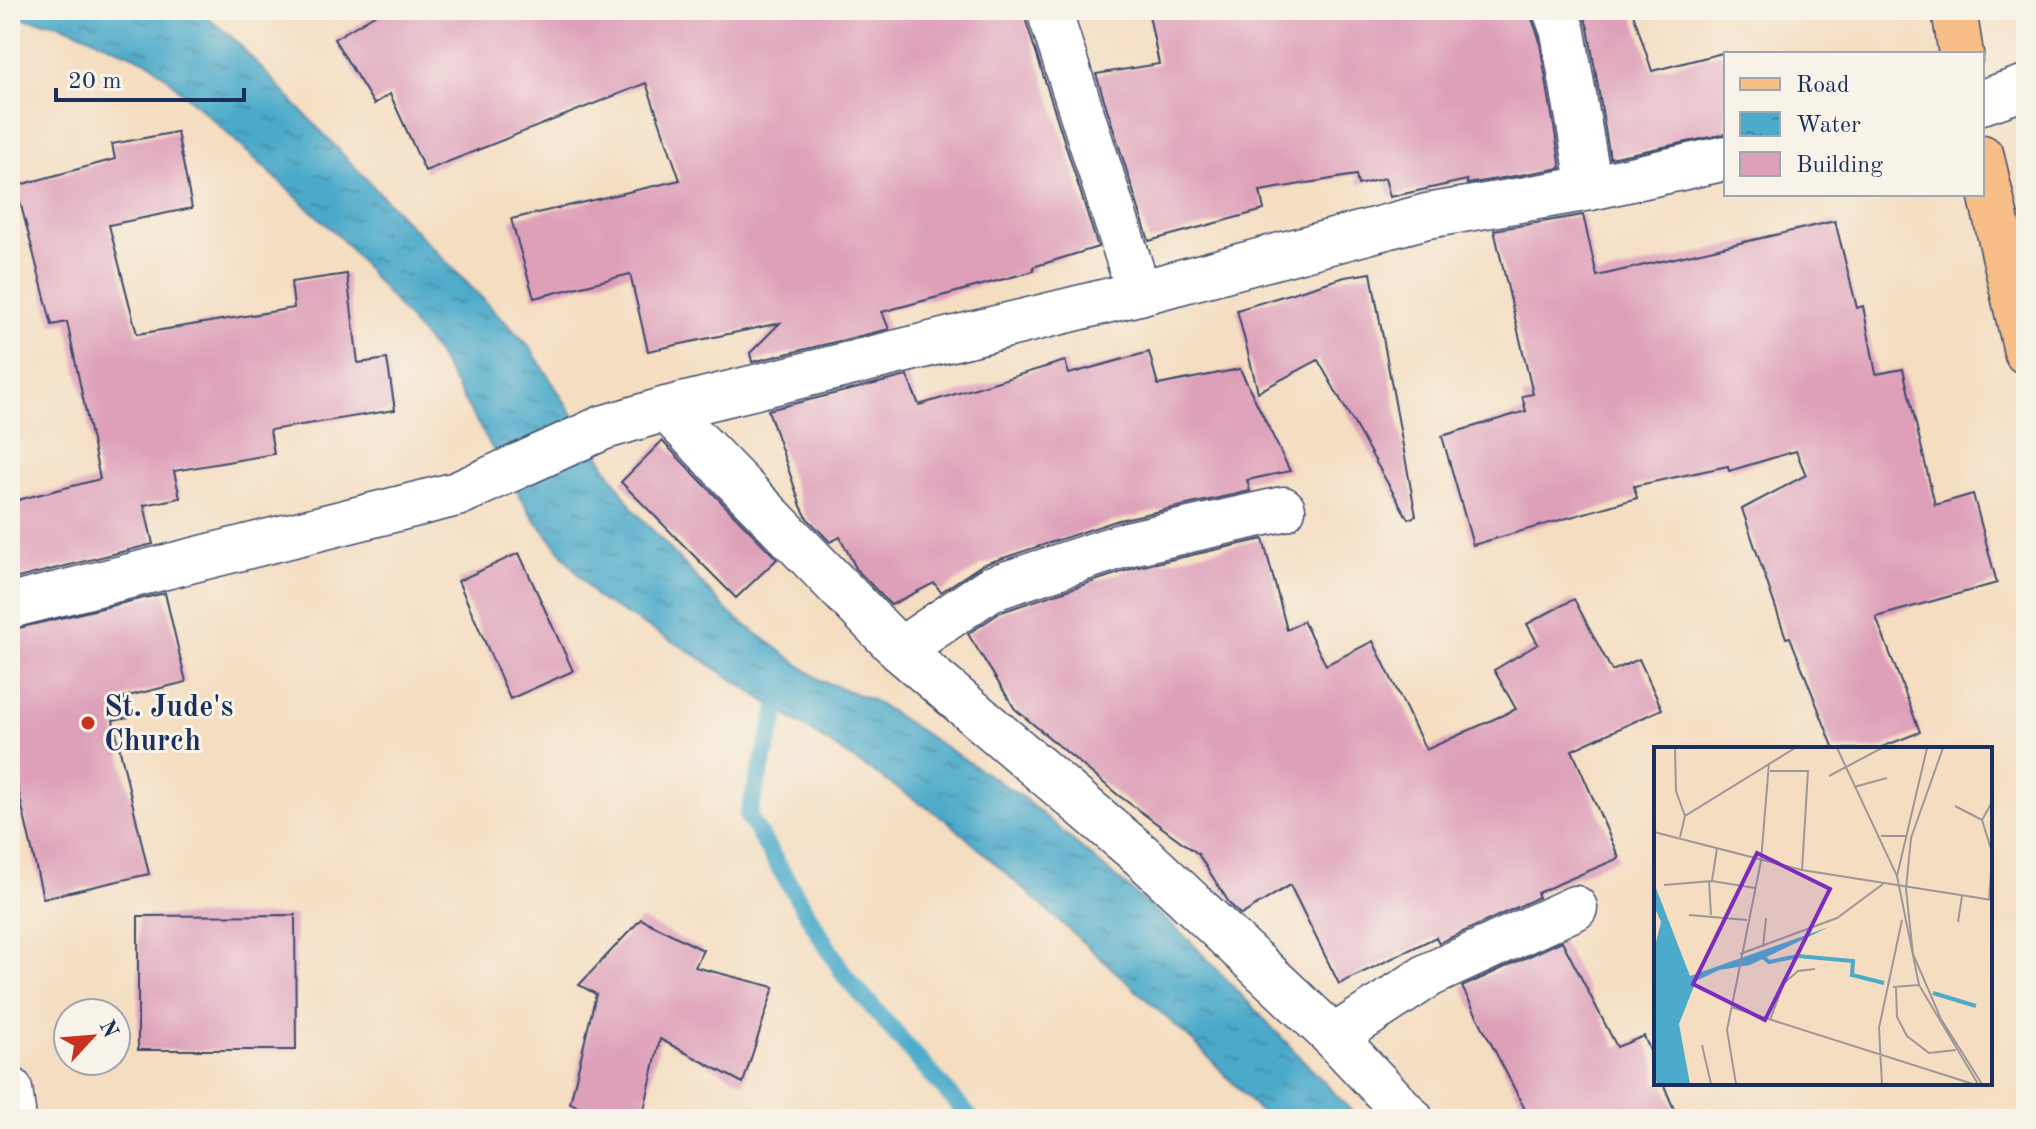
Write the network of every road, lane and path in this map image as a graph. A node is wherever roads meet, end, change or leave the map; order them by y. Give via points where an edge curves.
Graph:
1 (1049, 10) edge
2 (1555, 10) edge
3 (1954, 10) edge
4 (1961, 52) edge
5 (2026, 87) edge
6 (1984, 101) edge
7 (1724, 158) edge
8 (1984, 166) edge
9 (1590, 188) junction
10 (1139, 293) junction
11 (2026, 352) edge
12 (666, 409) junction
13 (1283, 509) dead end
14 (10, 606) edge
15 (900, 650) junction
16 (1575, 908) dead end
17 (1334, 1037) junction
18 (10, 1089) edge
19 (14, 1119) edge
20 (1411, 1119) edge

1 - 10 street
2 - 9 street
3 - 4 main road
5 - 6 street
7 - 9 street
8 - 11 main road
9 - 10 street via 1427,216
10 - 12 street
12 - 14 street via 602,428 457,494
12 - 15 street
13 - 15 street via 1127,544 990,589
15 - 17 street via 1141,855
16 - 17 street via 1429,975
17 - 20 street
18 - 19 street

